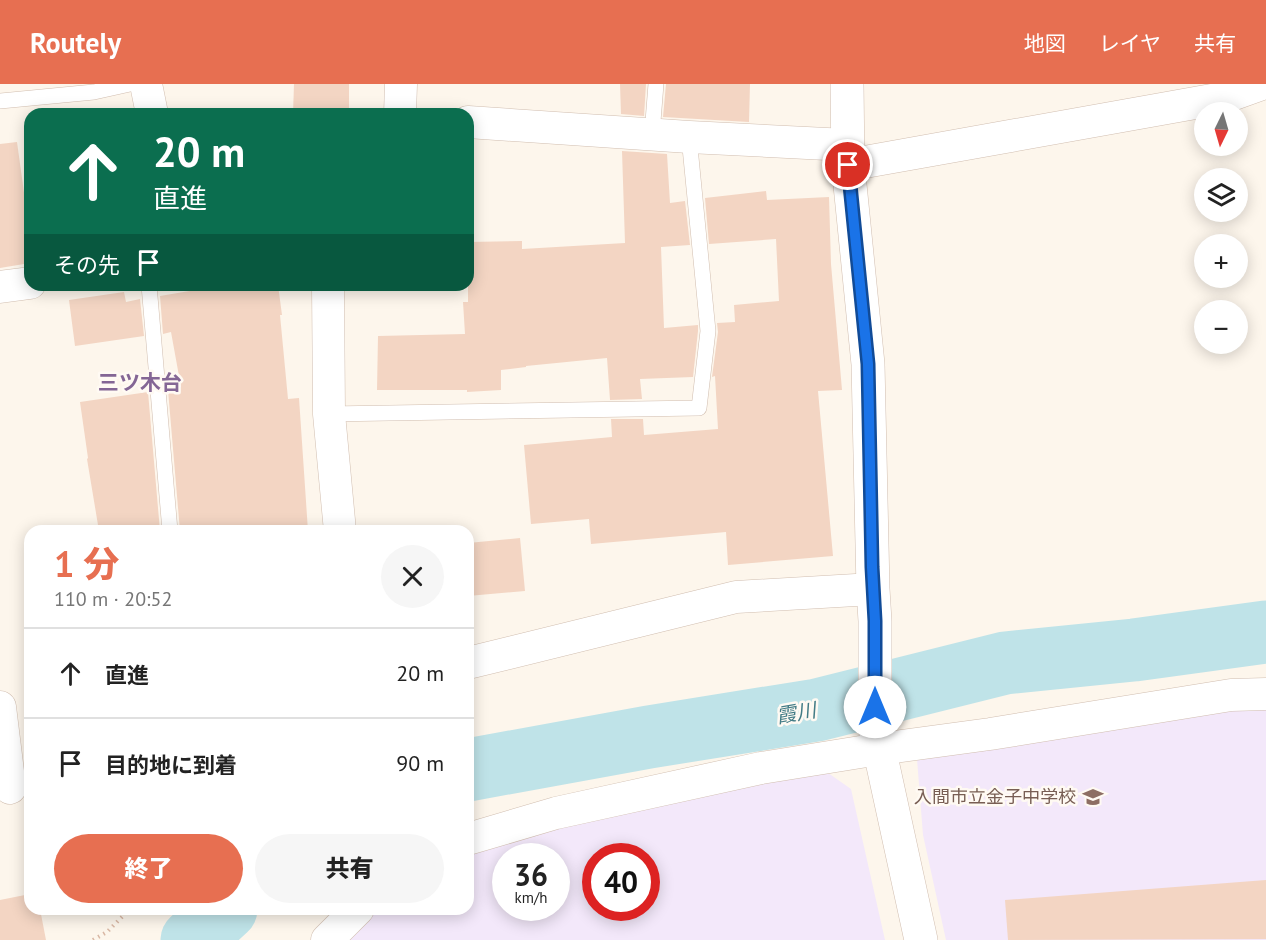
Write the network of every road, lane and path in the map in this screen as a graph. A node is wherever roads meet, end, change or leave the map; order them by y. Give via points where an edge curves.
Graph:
1 (130, 84) edge
2 (146, 84) edge
3 (401, 84) edge
4 (656, 84) edge
5 (847, 84) edge
6 (1262, 84) edge
7 (0, 101) edge
8 (151, 108) edge
9 (400, 108) edge
10 (474, 122) edge
11 (652, 134) junction
12 (690, 137) junction
13 (847, 155) junction
14 (24, 284) edge
15 (0, 287) edge
16 (150, 291) edge
17 (328, 291) edge
18 (329, 414) junction
19 (169, 525) edge
20 (339, 525) edge
21 (874, 605) junction
22 (474, 662) edge
23 (1266, 694) edge
24 (0, 707) edge
25 (877, 739) junction
26 (13, 787) edge
27 (474, 837) edge
28 (124, 915) edge
29 (352, 915) edge
30 (93, 940) edge
31 (327, 940) edge
32 (921, 940) edge

1 - 7 lane via 94,92
2 - 8 street
3 - 9 street
4 - 11 lane
5 - 13 street
6 - 13 street via 1223,98
10 - 11 street
11 - 12 street
12 - 13 street
12 - 18 lane via 708,331 699,408
13 - 21 street via 868,364
14 - 15 street
16 - 19 lane
17 - 18 street
18 - 20 street
21 - 22 street via 736,597
21 - 25 street
23 - 25 street via 1231,695 990,734
24 - 26 street
25 - 27 street via 556,813
25 - 32 street
28 - 30 path
29 - 31 street

